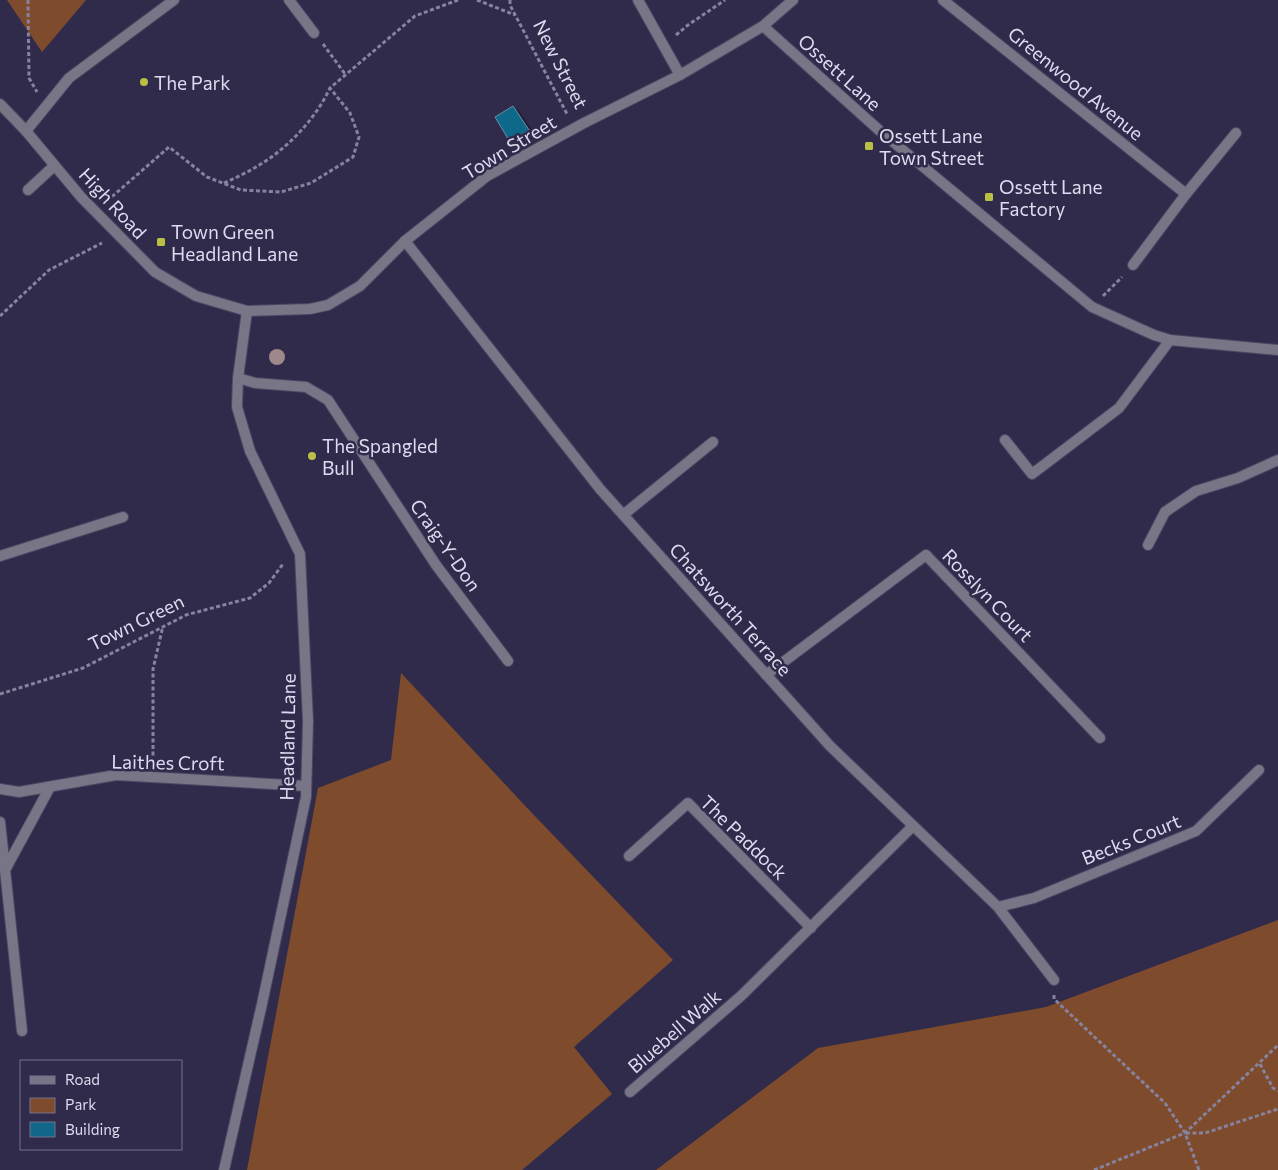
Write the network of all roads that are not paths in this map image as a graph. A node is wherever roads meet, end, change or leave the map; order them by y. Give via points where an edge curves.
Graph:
1 (174, 0) edge
2 (288, 0) edge
3 (638, 0) edge
4 (793, 0) edge
5 (943, 0) edge
6 (763, 26) junction
7 (314, 33) road end
8 (680, 75) junction
9 (0, 104) edge
10 (26, 132) junction
11 (1236, 134) dead end
12 (54, 166) junction
13 (28, 190) dead end
14 (1186, 194) junction
15 (405, 241) junction
16 (1133, 265) road end
17 (247, 311) junction
18 (1170, 340) junction
19 (1278, 350) edge
20 (238, 378) junction
21 (1005, 440) dead end
22 (713, 442) dead end
23 (1278, 460) edge
24 (623, 515) junction
25 (123, 517) dead end
26 (1148, 545) dead end
27 (0, 556) edge
28 (508, 661) dead end
29 (766, 675) junction
30 (1100, 738) dead end
31 (1259, 770) dead end
32 (306, 786) junction
33 (50, 787) junction
34 (0, 789) edge
35 (0, 822) edge
36 (913, 826) junction
37 (629, 856) dead end
38 (5, 870) junction
39 (998, 907) junction
40 (811, 928) junction
41 (1054, 980) road end
42 (22, 1031) dead end
43 (630, 1092) dead end
44 (224, 1170) edge

1 - 10 street via 69,78
2 - 7 street
3 - 8 street
4 - 6 street, Town Street
5 - 14 street, Greenwood Avenue
6 - 8 street, Town Street
6 - 18 street, Ossett Lane via 880,131 1092,307
8 - 15 street, Town Street via 487,176
9 - 10 street, High Road
10 - 12 street, High Road
11 - 14 street
12 - 13 street
12 - 17 street, High Road via 155,272 196,296
14 - 16 street
15 - 17 street, Town Street via 360,286 328,305 310,309
15 - 24 street, Chatsworth Terrace
17 - 20 street, Headland Lane
18 - 19 street, Ossett Lane
18 - 21 street via 1119,408 1032,474
20 - 28 street, Craig-Y-Don via 256,383 306,387 328,400 436,565
20 - 32 street, Headland Lane via 237,407 250,451 300,554 308,722
22 - 24 street
23 - 26 street via 1238,478 1196,490 1165,512
24 - 29 street, Chatsworth Terrace
25 - 27 street
29 - 30 street, Rosslyn Court via 926,555
29 - 36 street, Chatsworth Terrace via 830,746
31 - 39 street, Becks Court via 1196,831 1034,898
32 - 33 street, Laithes Croft via 116,775
32 - 44 street, Headland Lane
33 - 34 street, Laithes Croft via 19,792
33 - 38 street
35 - 38 street
36 - 39 street, Chatsworth Terrace
36 - 40 street
37 - 40 street, The Paddock via 688,803
38 - 42 street
39 - 41 street, Chatsworth Terrace
40 - 43 street, Bluebell Walk via 742,996

